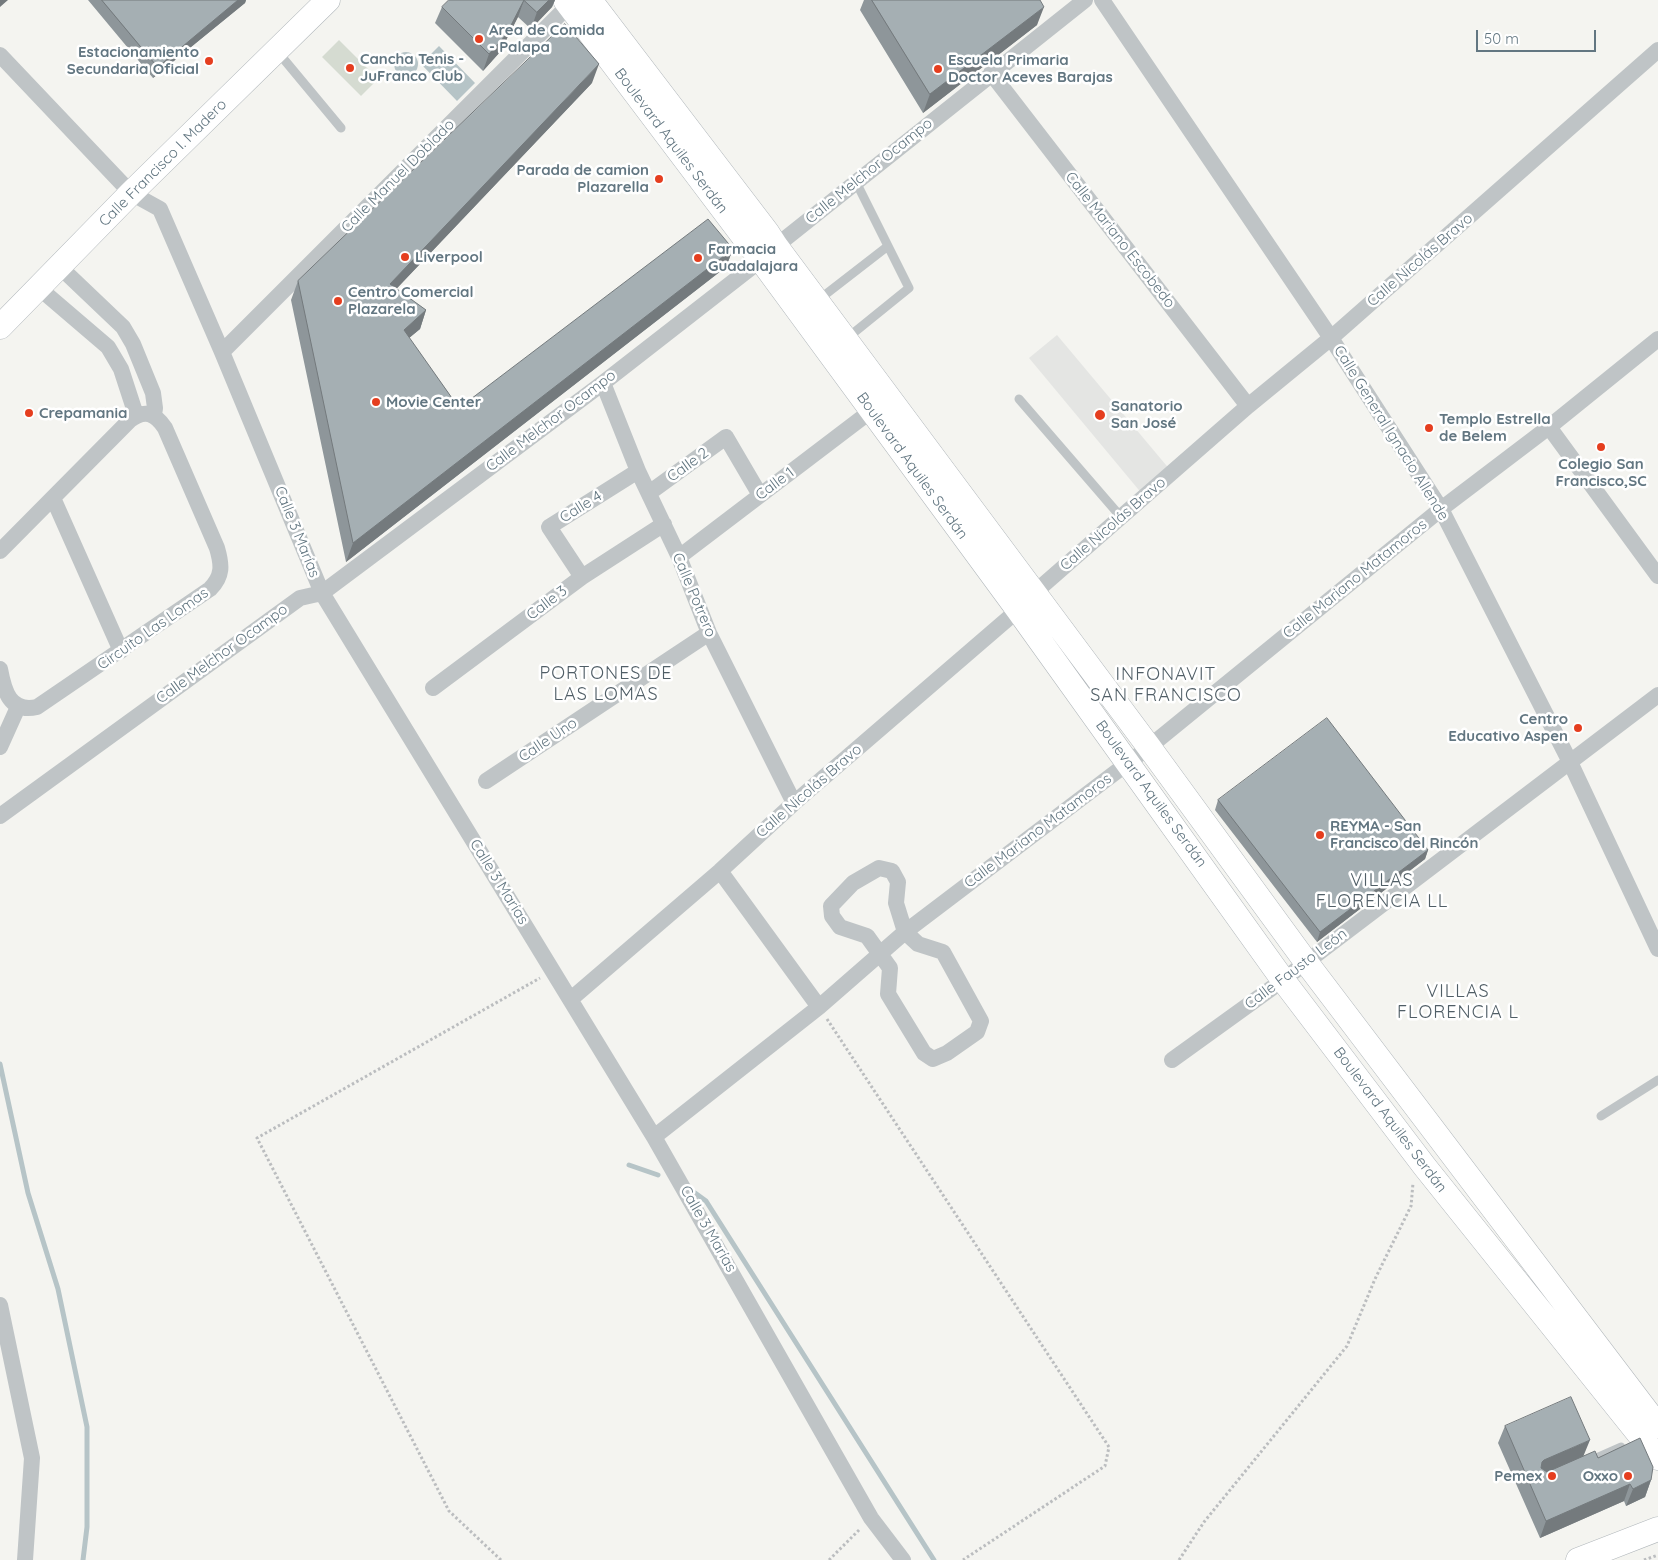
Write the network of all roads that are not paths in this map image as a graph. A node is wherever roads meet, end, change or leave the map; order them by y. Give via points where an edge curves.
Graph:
1 (328, 0) edge
2 (1085, 0) edge
3 (1102, 0) edge
4 (574, 1) edge
5 (276, 50) junction
6 (1658, 50) edge
7 (0, 55) edge
8 (991, 73) junction
9 (341, 128) dead end
10 (856, 182) junction
11 (131, 193) junction
12 (888, 246) junction
13 (768, 253) junction
14 (60, 267) junction
15 (40, 288) junction
16 (817, 302) junction
17 (0, 327) edge
18 (1331, 338) junction
19 (1658, 339) edge
20 (846, 340) junction
21 (222, 352) junction
22 (602, 383) junction
23 (1018, 399) dead end
24 (1248, 406) junction
25 (871, 411) junction
26 (136, 415) junction
27 (154, 415) junction
28 (1549, 428) junction
29 (638, 471) junction
30 (649, 494) junction
31 (760, 495) junction
32 (53, 498) junction
33 (1441, 509) junction
34 (1121, 517) junction
35 (664, 524) junction
36 (0, 551) edge
37 (679, 557) junction
38 (1658, 576) edge
39 (582, 577) junction
40 (322, 593) junction
41 (1026, 601) junction
42 (709, 633) junction
43 (121, 651) junction
44 (0, 669) edge
45 (433, 688) dead end
46 (1658, 695) edge
47 (18, 707) junction
48 (0, 746) edge
49 (1149, 747) junction
50 (1128, 762) junction
51 (1570, 762) junction
52 (486, 781) dead end
53 (794, 803) junction
54 (0, 816) edge
55 (720, 871) junction
56 (905, 932) junction
57 (1658, 949) edge
58 (881, 953) junction
59 (1306, 962) junction
60 (1283, 980) junction
61 (571, 999) junction
62 (819, 1006) junction
63 (1172, 1060) dead end
64 (1658, 1080) edge
65 (1601, 1116) dead end
66 (654, 1137) junction
67 (0, 1305) edge
68 (1650, 1432) edge
69 (1658, 1458) edge
70 (1574, 1468) edge
71 (1658, 1529) edge
72 (25, 1560) edge
73 (904, 1560) edge
74 (1578, 1560) edge

1 - 5 street, Calle Francisco I. Madero
2 - 8 street, Calle Melchor Ocampo
3 - 18 street, Calle General Ignacio Allende
4 - 13 street, Boulevard Aquiles Serdán via 767,232
4 - 21 street, Calle Manuel Doblado
5 - 9 lane
5 - 11 street, Calle Francisco I. Madero
6 - 18 street, Calle Nicolás Bravo
7 - 11 street, Calle 3 Marías
8 - 10 street, Calle Melchor Ocampo
8 - 24 street, Calle Mariano Escobedo
10 - 12 lane
10 - 13 street, Calle Melchor Ocampo
11 - 14 street, Calle Francisco I. Madero
11 - 21 street, Calle 3 Marías via 160,208
12 - 16 lane
12 - 20 lane via 909,288
13 - 16 street, Boulevard Aquiles Serdán
13 - 22 street, Calle Melchor Ocampo
13 - 25 street, Boulevard Aquiles Serdán
14 - 15 street, Calle Francisco I. Madero
14 - 27 street via 123,327 153,393
15 - 17 street, Calle Francisco I. Madero
15 - 26 street via 108,347 120,369
16 - 20 street, Boulevard Aquiles Serdán
18 - 24 street, Calle Nicolás Bravo
18 - 33 street, Calle General Ignacio Allende
19 - 28 street, Calle Mariano Matamoros
20 - 41 street, Boulevard Aquiles Serdán
21 - 40 street, Calle 3 Marías
22 - 29 street, Calle Potrero
22 - 40 street, Calle Melchor Ocampo
23 - 34 lane
24 - 34 street, Calle Nicolás Bravo
25 - 31 street, Calle 1
25 - 41 street, Boulevard Aquiles Serdán
26 - 27 street
26 - 32 street
27 - 43 street, Circuito Las Lomas via 165,428 217,548 221,572 210,589
28 - 33 street, Calle Mariano Matamoros
28 - 38 street
29 - 30 street, Calle Potrero
29 - 39 street, Calle 4 via 550,527
30 - 31 street, Calle 2 via 726,437
30 - 35 street, Calle Potrero
31 - 37 street, Calle 1
32 - 36 street
32 - 43 street
33 - 49 street, Calle Mariano Matamoros
33 - 51 street, Calle General Ignacio Allende
34 - 41 street, Calle Nicolás Bravo
35 - 37 street, Calle Potrero
35 - 39 street, Calle 3
37 - 42 street, Calle Potrero
39 - 45 street, Calle 3
40 - 54 street, Calle Melchor Ocampo via 300,598
40 - 61 street, Calle 3 Marías
41 - 49 street, Boulevard Aquiles Serdán
41 - 50 street, Boulevard Aquiles Serdán
41 - 53 street, Calle Nicolás Bravo
42 - 52 street, Calle Uno
42 - 53 street, Calle Potrero
43 - 47 street, Circuito Las Lomas via 37,707
44 - 47 street via 6,692
46 - 51 street, Calle Fausto León
47 - 48 street
49 - 50 street, Calle Mariano Matamoros
49 - 59 street, Boulevard Aquiles Serdán
50 - 56 street, Calle Mariano Matamoros
50 - 60 street, Boulevard Aquiles Serdán
51 - 57 street, Calle General Ignacio Allende
51 - 59 street, Calle Fausto León
53 - 55 street, Calle Nicolás Bravo
55 - 61 street, Calle Nicolás Bravo
55 - 62 street
56 - 58 street, Calle Mariano Matamoros
56 - 58 street via 896,903 898,882 892,871 879,868 853,884 830,906 832,916 840,927 867,936
56 - 58 street via 918,944 943,952 981,1020 977,1032 933,1059 924,1053 888,994 890,968
58 - 62 street, Calle Mariano Matamoros
59 - 60 street, Calle Fausto León
59 - 68 street, Boulevard Aquiles Serdán
60 - 63 street, Calle Fausto León
60 - 68 street, Boulevard Aquiles Serdán via 1425,1167
61 - 66 street, Calle 3 Marías
62 - 66 street, Calle Mariano Matamoros
64 - 65 lane
66 - 73 street, Calle 3 Marías via 871,1518
67 - 72 street via 32,1458
68 - 69 street, Boulevard Aquiles Serdán
68 - 70 lane
71 - 74 street

